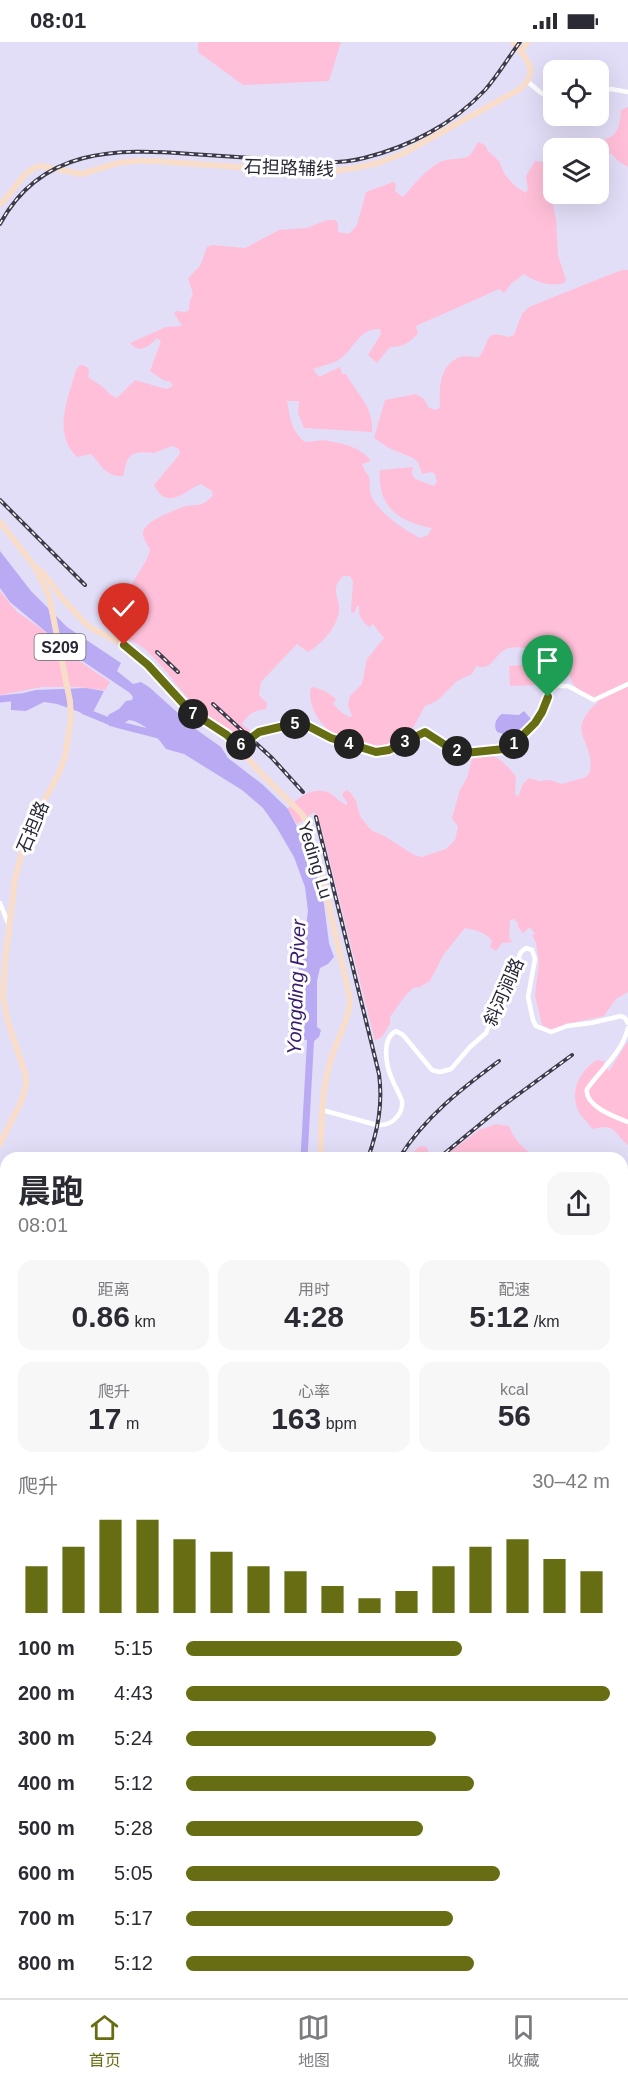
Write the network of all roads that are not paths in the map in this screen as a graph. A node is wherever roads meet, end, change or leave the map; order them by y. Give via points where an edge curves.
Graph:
1 (513, 42) edge
2 (528, 42) edge
3 (520, 51) junction
4 (528, 82) junction
5 (609, 89) edge
6 (628, 92) edge
7 (543, 94) edge
8 (0, 204) edge
9 (0, 522) edge
10 (34, 567) junction
11 (628, 684) edge
12 (239, 747) junction
13 (0, 903) edge
14 (9, 925) junction
15 (628, 1023) edge
16 (628, 1028) edge
17 (322, 1110) junction
18 (628, 1122) edge
19 (0, 1144) edge
20 (321, 1152) edge

1 - 3 main road
2 - 3 main road
3 - 4 main road via 530,68
4 - 7 street
4 - 8 main road, 石担路辅线 via 422,144 378,163 327,172 135,161 81,174 41,166 29,171
5 - 6 street
9 - 10 main road, 石担路 / S209
10 - 12 main road, Yeding Lu via 83,621 124,645 190,711
10 - 14 main road, 石担路 / S209 via 55,618 71,719 65,757 22,849
11 - 12 street via 594,700 568,686 556,686 535,723 504,749 465,753 425,732 389,750 373,752 301,723 259,732
12 - 17 main road, Yeding Lu via 302,814 319,861 350,999 332,1056
13 - 14 street
14 - 19 main road, 石担路 / S209 via 3,997 26,1084
15 - 17 street, 斜河涧路 via 621,1016 551,1032 536,1026 528,997 535,958 532,950 526,948 486,1033 451,1069 432,1070 403,1035 396,1031 390,1035 387,1060 402,1104 391,1122 380,1126
16 - 18 street via 623,1043 590,1084 586,1095 589,1101
17 - 20 main road, Yeding Lu

